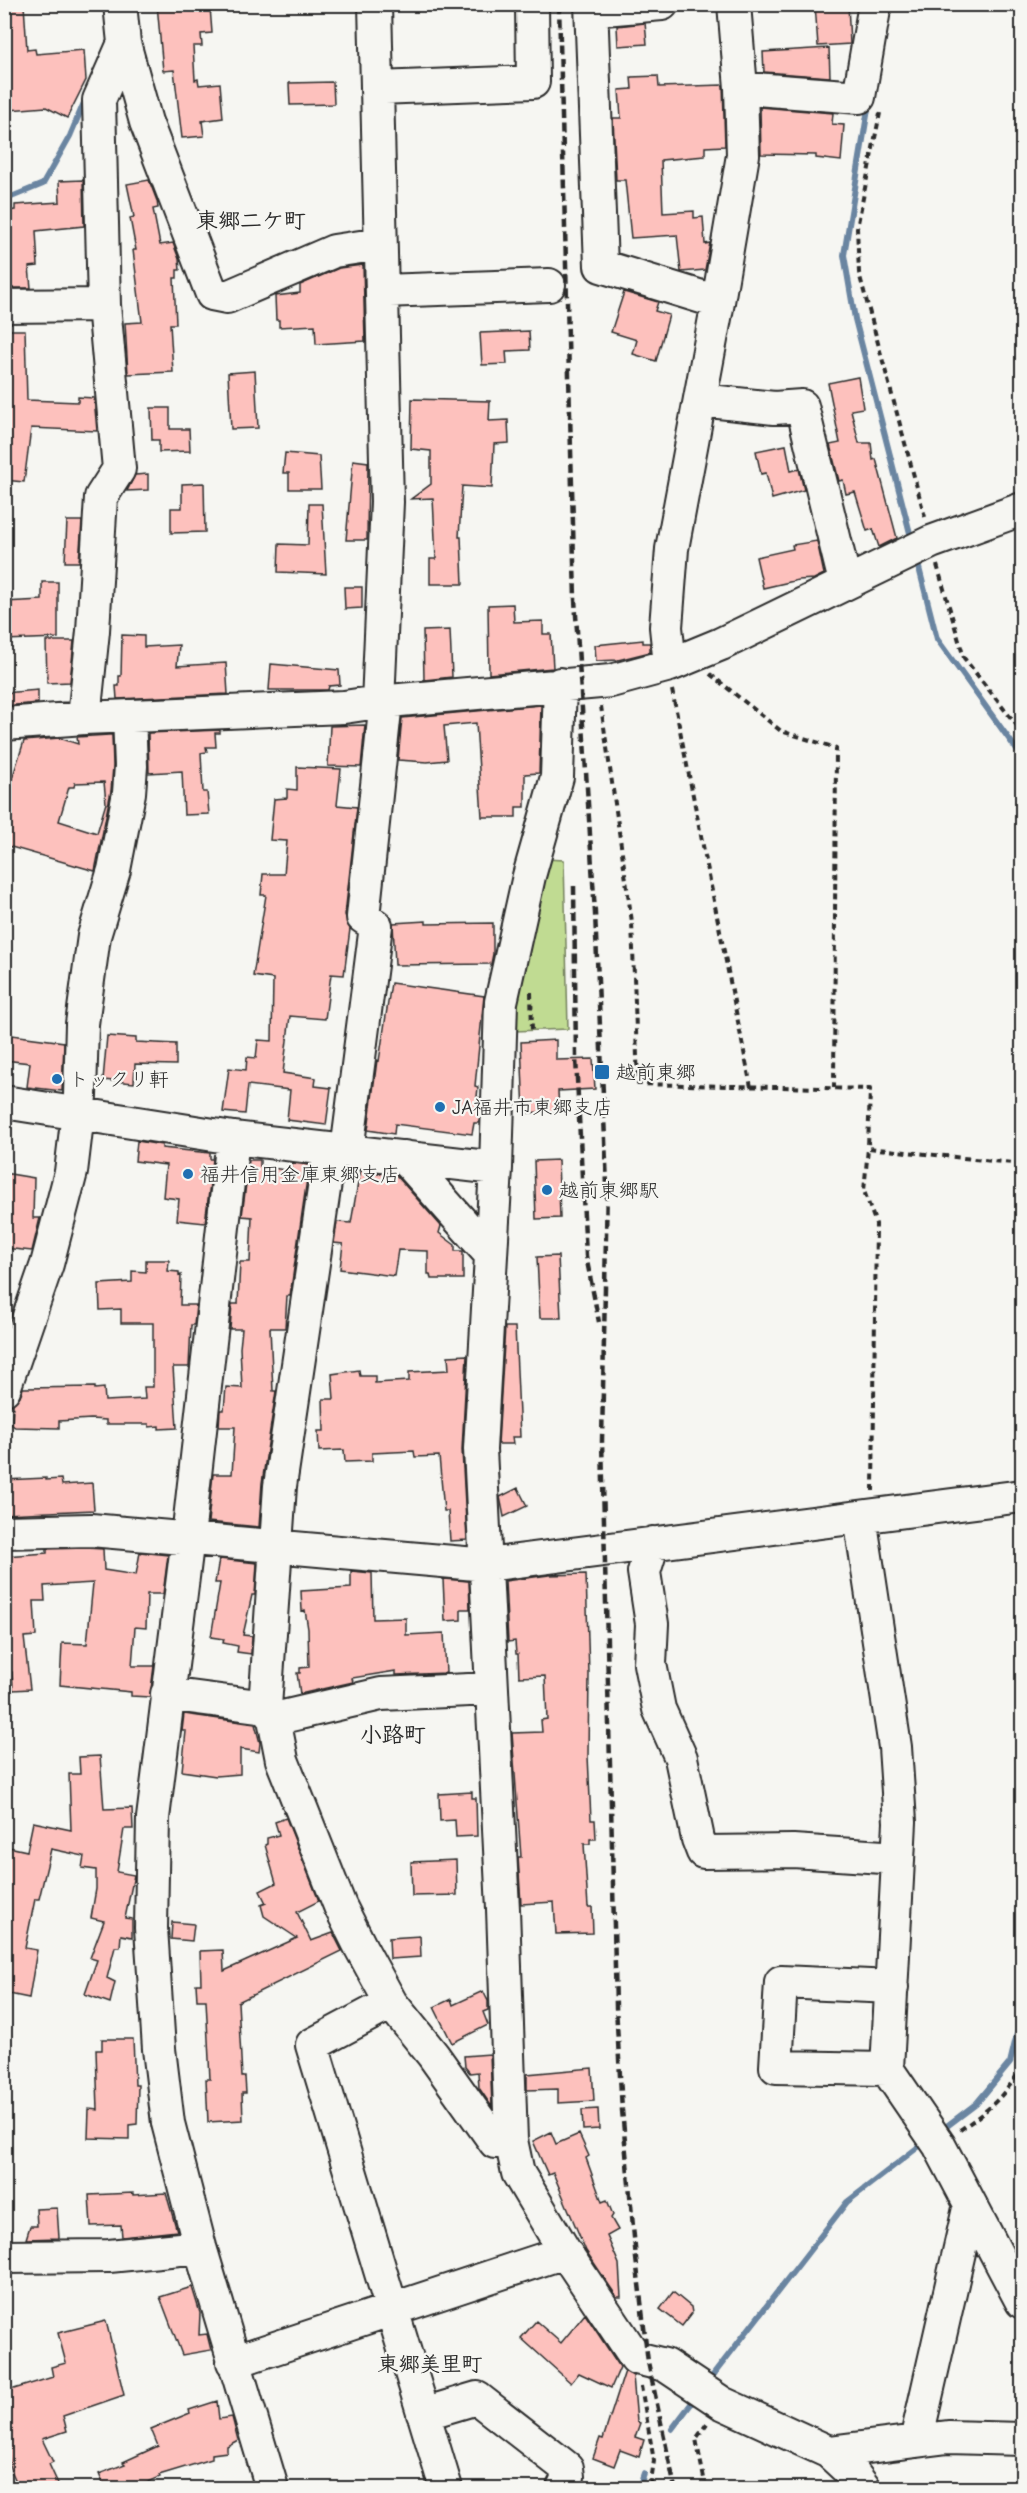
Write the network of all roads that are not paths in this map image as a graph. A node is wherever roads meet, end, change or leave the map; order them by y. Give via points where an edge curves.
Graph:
1 (120, 4) edge
2 (375, 4) edge
3 (532, 4) edge
4 (662, 4) edge
5 (734, 4) edge
6 (875, 4) edge
7 (592, 7) edge
8 (124, 43) junction
9 (378, 88) junction
10 (741, 88) junction
11 (146, 122) junction
12 (101, 137) junction
13 (380, 244) junction
14 (549, 285) dead end
15 (382, 291) junction
16 (718, 302) junction
17 (104, 305) junction
18 (4, 306) edge
19 (700, 400) junction
20 (1023, 509) edge
21 (845, 582) junction
22 (679, 661) junction
23 (560, 684) junction
24 (382, 701) junction
25 (129, 716) junction
26 (84, 718) junction
27 (4, 724) edge
28 (4, 1102) edge
29 (78, 1112) junction
30 (233, 1138) junction
31 (339, 1150) junction
32 (404, 1156) junction
33 (496, 1168) junction
34 (491, 1255) junction
35 (4, 1389) edge
36 (1023, 1496) edge
37 (866, 1517) junction
38 (4, 1532) edge
39 (188, 1537) junction
40 (653, 1544) junction
41 (277, 1546) junction
42 (487, 1565) junction
43 (491, 1689) junction
44 (167, 1694) junction
45 (269, 1713) junction
46 (898, 1858) junction
47 (892, 1987) junction
48 (391, 2003) junction
49 (887, 2069) junction
50 (511, 2140) junction
51 (969, 2204) junction
52 (200, 2247) junction
53 (565, 2252) junction
54 (4, 2257) edge
55 (1023, 2302) edge
56 (392, 2309) junction
57 (233, 2362) junction
58 (423, 2414) junction
59 (1023, 2439) edge
60 (916, 2441) junction
61 (829, 2452) junction
62 (272, 2488) edge
63 (446, 2488) edge
64 (563, 2488) edge
65 (864, 2488) edge

1 - 8 street
2 - 9 street
3 - 9 street via 533,82
4 - 7 street
5 - 10 street
6 - 10 street via 859,97
7 - 16 street via 601,266
8 - 11 street
8 - 12 street via 99,100
9 - 13 street
10 - 16 street via 743,155
11 - 12 street
11 - 13 street via 212,294 226,297 334,251
12 - 17 street
13 - 15 street
14 - 15 street
15 - 24 street via 387,502
16 - 19 street
17 - 18 street
17 - 26 street via 119,469 101,497
19 - 21 street via 774,408 802,406
19 - 22 street via 672,549 666,627
20 - 21 street via 931,542
21 - 22 street
22 - 23 street via 611,681
23 - 24 street
23 - 33 street via 557,777 526,886 501,1002
24 - 25 street via 344,707
24 - 31 street via 363,917 376,926
25 - 26 street
25 - 29 street via 129,793 114,870 93,936 82,1024
26 - 27 street
28 - 29 street
29 - 30 street
29 - 35 street via 71,1172 47,1264
30 - 31 street
30 - 39 street
31 - 32 street
31 - 41 street via 280,1486
32 - 33 street
32 - 34 street
33 - 34 street
34 - 42 street via 480,1449
36 - 37 street
37 - 40 street
37 - 46 street via 895,1747
38 - 39 street via 91,1530
39 - 41 street
39 - 44 street
40 - 42 street
40 - 46 street via 644,1572 652,1624 650,1664 659,1709 681,1758 703,1852 793,1851
41 - 42 street
41 - 45 street
42 - 43 street
43 - 45 street via 381,1694
43 - 50 street
44 - 45 street
44 - 52 street via 153,1818 152,1939 168,2123
45 - 48 street via 282,1760 340,1906
46 - 47 street
47 - 49 street
47 - 49 street via 781,1982 776,2067
48 - 50 street via 495,2142
48 - 56 street via 312,2045
49 - 51 street via 933,2137
50 - 53 street via 518,2173
51 - 55 street
51 - 60 street
52 - 54 street via 108,2256
52 - 57 street
53 - 56 street
53 - 61 street via 636,2358 665,2365 709,2394
56 - 57 street
56 - 58 street
57 - 62 street
58 - 63 street
58 - 64 street via 477,2398 567,2468
59 - 60 street via 948,2437
60 - 61 street
61 - 65 street

